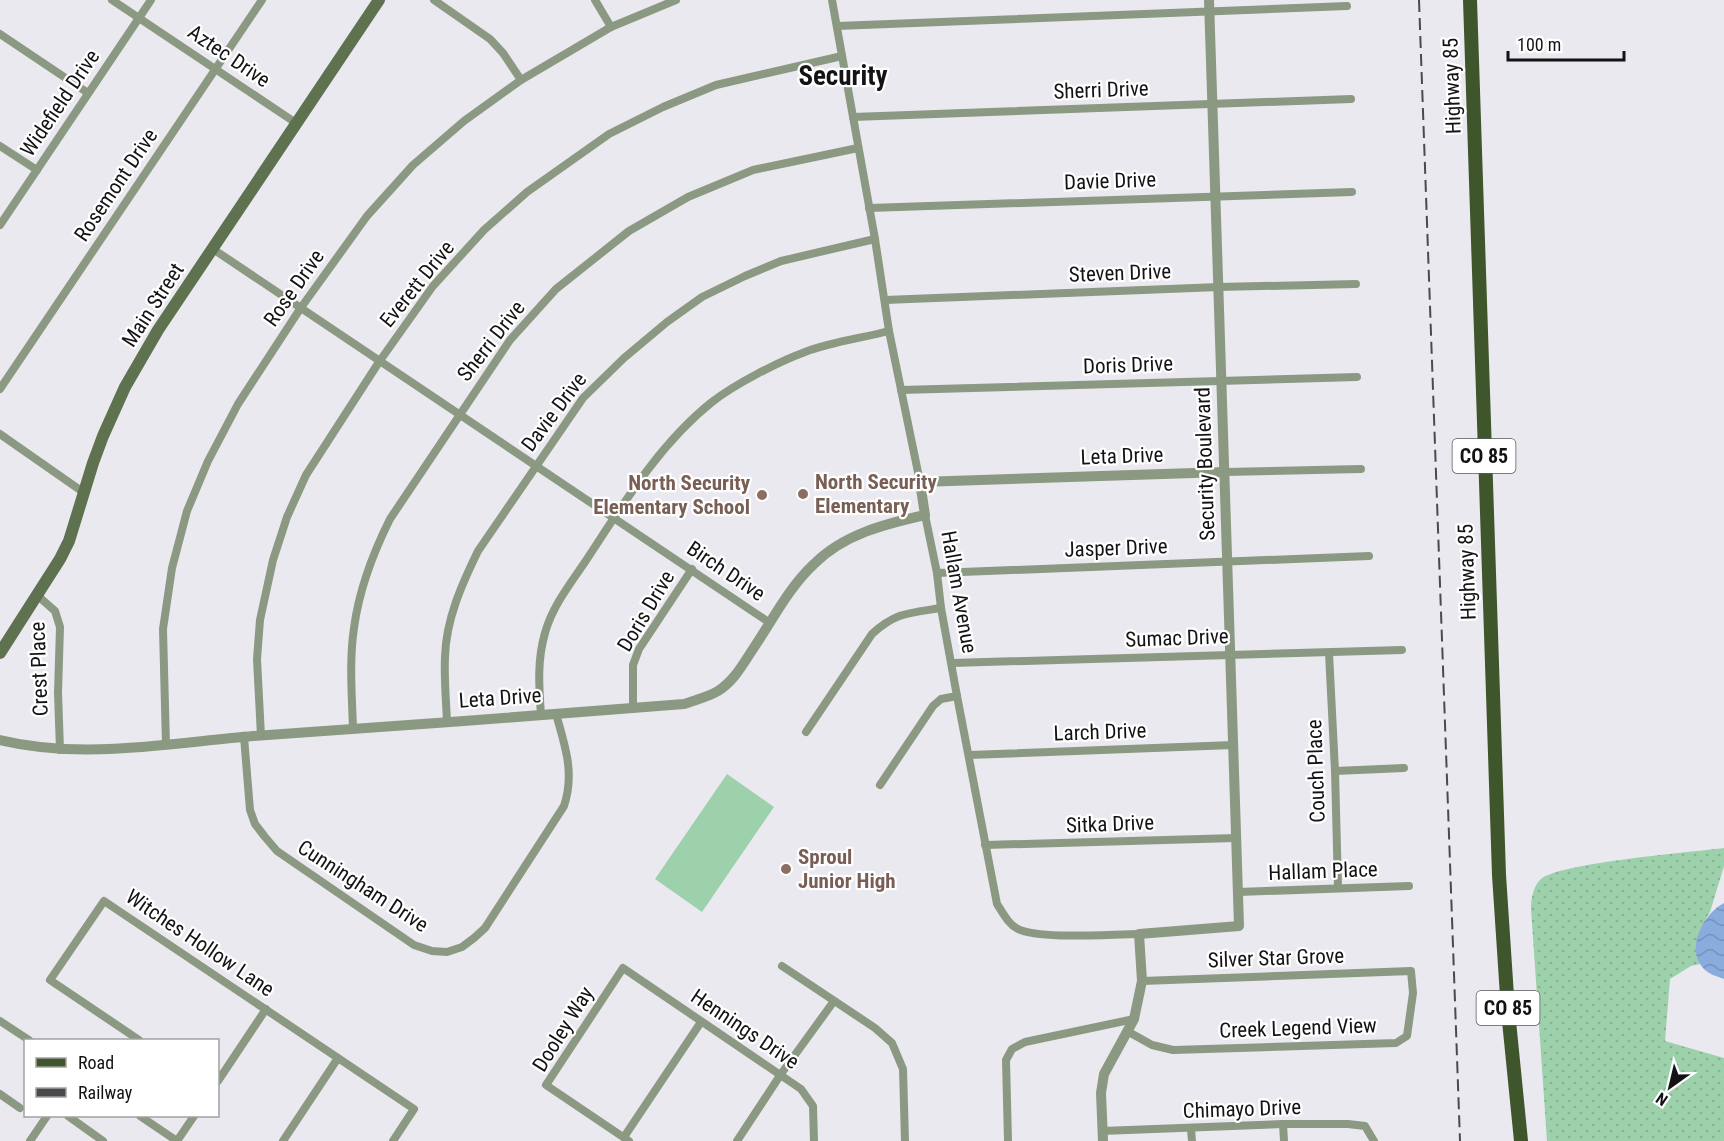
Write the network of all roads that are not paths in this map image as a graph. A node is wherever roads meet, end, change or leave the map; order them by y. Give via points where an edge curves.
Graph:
1 (112, 0) edge
2 (151, 0) edge
3 (262, 0) edge
4 (379, 0) edge
5 (434, 0) edge
6 (595, 0) edge
7 (676, 0) edge
8 (832, 0) edge
9 (1470, 0) edge
10 (1209, 6) edge
11 (1347, 6) dead end
12 (139, 18) junction
13 (837, 26) junction
14 (611, 27) junction
15 (0, 34) edge
16 (842, 56) junction
17 (217, 68) junction
18 (521, 80) junction
19 (88, 93) junction
20 (1351, 99) dead end
21 (1213, 104) junction
22 (853, 117) junction
23 (296, 123) junction
24 (0, 146) edge
25 (858, 148) junction
26 (37, 170) junction
27 (1352, 192) dead end
28 (1216, 196) junction
29 (869, 208) junction
30 (0, 225) edge
31 (876, 239) junction
32 (213, 249) junction
33 (1356, 284) dead end
34 (1219, 287) junction
35 (885, 300) junction
36 (300, 309) junction
37 (889, 331) junction
38 (379, 362) junction
39 (1357, 377) dead end
40 (1222, 380) junction
41 (0, 389) edge
42 (901, 390) junction
43 (459, 414) junction
44 (0, 434) edge
45 (536, 466) junction
46 (1361, 469) dead end
47 (1225, 472) junction
48 (920, 482) junction
49 (83, 492) junction
50 (925, 515) junction
51 (614, 518) junction
52 (1369, 556) dead end
53 (1227, 561) junction
54 (692, 569) junction
55 (937, 573) junction
56 (38, 596) junction
57 (941, 608) junction
58 (770, 623) junction
59 (1402, 650) dead end
60 (0, 653) edge
61 (1329, 653) junction
62 (1230, 654) junction
63 (952, 663) junction
64 (957, 696) junction
65 (633, 708) junction
66 (556, 714) junction
67 (541, 715) junction
68 (447, 722) junction
69 (353, 729) junction
70 (806, 732) dead end
71 (261, 736) junction
72 (244, 737) junction
73 (0, 740) edge
74 (166, 745) junction
75 (1233, 745) junction
76 (60, 750) junction
77 (969, 755) junction
78 (1404, 768) dead end
79 (1335, 771) junction
80 (880, 784) dead end
81 (1236, 838) junction
82 (985, 845) junction
83 (1409, 886) dead end
84 (1338, 888) junction
85 (1238, 892) junction
86 (1239, 926) joint
87 (1139, 934) junction
88 (782, 966) dead end
89 (623, 968) joint
90 (1412, 971) joint
91 (1142, 981) junction
92 (834, 1001) junction
93 (266, 1009) junction
94 (1134, 1019) junction
95 (0, 1021) edge
96 (701, 1022) junction
97 (1127, 1031) junction
98 (26, 1039) edge
99 (136, 1039) edge
100 (338, 1058) junction
101 (781, 1074) junction
102 (219, 1080) edge
103 (0, 1094) edge
104 (20, 1107) dead end
105 (46, 1117) edge
106 (69, 1117) edge
107 (141, 1117) edge
108 (193, 1117) edge
109 (1283, 1124) junction
110 (1191, 1129) junction
111 (1102, 1136) edge
112 (627, 1139) edge
113 (30, 1141) edge
114 (103, 1141) edge
115 (177, 1141) edge
116 (283, 1141) edge
117 (393, 1141) edge
118 (737, 1141) edge
119 (814, 1141) edge
120 (905, 1141) edge
121 (1008, 1141) edge
122 (1192, 1141) edge
123 (1284, 1141) edge
124 (1374, 1141) edge
125 (1521, 1141) edge

1 - 12 street, Aztec Drive
2 - 12 street, Widefield Drive
3 - 17 street, Rosemont Drive
4 - 23 main road, Main Street
5 - 18 street via 490,39
6 - 14 street
7 - 14 street, Rose Drive
8 - 13 street, Hallam Avenue
9 - 125 main road, Highway 85 / CO 85 via 1499,875
10 - 11 street
10 - 13 street
10 - 21 street, Security Boulevard
12 - 17 street, Aztec Drive
12 - 19 street, Widefield Drive
13 - 16 street, Hallam Avenue
14 - 18 street, Rose Drive
15 - 19 street
16 - 22 street, Hallam Avenue
16 - 38 street, Everett Drive via 716,86 609,134 527,192 484,230 433,286
17 - 23 street, Aztec Drive
17 - 41 street, Rosemont Drive
18 - 36 street, Rose Drive via 464,121 413,165 367,216
19 - 26 street, Widefield Drive
20 - 21 street, Sherri Drive
21 - 22 street, Sherri Drive
21 - 28 street, Security Boulevard
22 - 25 street, Hallam Avenue
23 - 32 main road, Main Street
24 - 26 street
25 - 29 street, Hallam Avenue
25 - 43 street, Sherri Drive via 753,170 688,197 629,231 556,289 510,340
26 - 30 street, Widefield Drive
27 - 28 street, Davie Drive
28 - 29 street, Davie Drive
28 - 34 street, Security Boulevard
29 - 31 street, Hallam Avenue
31 - 35 street, Hallam Avenue
31 - 45 street, Davie Drive via 781,261 702,297 624,358 583,398
32 - 36 street, Birch Drive
32 - 49 main road, Main Street via 136,367 103,436
33 - 34 street, Steven Drive
34 - 35 street, Steven Drive
34 - 40 street, Security Boulevard
35 - 37 street, Hallam Avenue
36 - 38 street, Birch Drive
36 - 74 street, Rose Drive via 238,404 208,461 188,511 172,568 163,629
37 - 42 street, Hallam Avenue
37 - 51 street via 806,352 713,401 668,444
38 - 43 street, Birch Drive
38 - 71 street, Everett Drive via 306,475 273,560 258,649
39 - 40 street, Doris Drive
40 - 42 street, Doris Drive
40 - 47 street, Security Boulevard
42 - 48 street, Hallam Avenue
43 - 45 street, Birch Drive
43 - 69 street, Sherri Drive via 390,519 363,587 351,666
44 - 49 street
45 - 51 street, Birch Drive
45 - 68 street, Davie Drive via 478,551 454,607 445,655
46 - 47 street, Leta Drive
47 - 48 street, Leta Drive
47 - 53 street, Security Boulevard
48 - 50 street, Hallam Avenue
49 - 56 main road, Main Street via 66,547
50 - 55 street, Hallam Avenue
50 - 58 street, Leta Drive via 866,531 828,551 801,578
51 - 54 street, Birch Drive
51 - 67 street via 554,609 545,630 538,668
52 - 53 street, Jasper Drive
53 - 55 street, Jasper Drive
53 - 62 street, Security Boulevard
54 - 58 street, Birch Drive
54 - 65 street, Doris Drive via 639,649 633,665
55 - 57 street, Hallam Avenue
56 - 60 main road, Main Street
56 - 76 street, Crest Place via 56,610 60,627
57 - 63 street, Hallam Avenue
57 - 70 street via 899,614 872,634
58 - 65 street, Leta Drive via 734,677 718,691 684,704
59 - 61 street, Sumac Drive
61 - 62 street, Sumac Drive
61 - 79 street, Couch Place
62 - 63 street, Sumac Drive
62 - 75 street, Security Boulevard
63 - 64 street, Hallam Avenue
64 - 77 street, Hallam Avenue
64 - 80 street via 941,699 933,706
65 - 66 street, Leta Drive
66 - 67 street, Leta Drive
66 - 72 street, Cunningham Drive via 569,767 569,791 564,806 484,928 462,947 447,951 414,945 277,851 255,824 250,810
67 - 68 street, Leta Drive
68 - 69 street, Leta Drive
69 - 71 street, Leta Drive
71 - 72 street, Leta Drive
72 - 74 street, Leta Drive
73 - 76 street, Leta Drive
74 - 76 street, Leta Drive
75 - 77 street, Larch Drive
75 - 81 street, Security Boulevard
77 - 82 street, Hallam Avenue
78 - 79 street
79 - 84 street, Couch Place
81 - 82 street, Sitka Drive
81 - 85 street, Security Boulevard
82 - 87 street, Hallam Avenue via 997,904 1017,928 1035,934
83 - 84 street, Hallam Place
84 - 85 street, Hallam Place
85 - 86 street, Security Boulevard
86 - 87 street, Hallam Avenue
87 - 91 street
88 - 92 street
89 - 96 street, Hennings Drive
89 - 112 street, Dooley Way via 546,1084
90 - 91 street, Silver Star Grove
90 - 97 street, Creek Legend View via 1407,1036 1396,1043 1173,1050 1152,1045
91 - 94 street
92 - 101 street
92 - 120 street via 885,1035 899,1055 903,1069
93 - 99 street, Witches Hollow Lane via 104,900 50,980
93 - 100 street, Witches Hollow Lane
93 - 102 street
94 - 97 street
94 - 121 street via 1025,1042 1012,1049 1006,1060
95 - 98 street
96 - 101 street, Hennings Drive
96 - 112 street
97 - 111 street via 1104,1074
100 - 116 street
100 - 117 street, Witches Hollow Lane via 414,1109
101 - 118 street
101 - 119 street, Hennings Drive via 801,1089 813,1106
103 - 104 street
105 - 113 street
106 - 114 street
107 - 115 street
108 - 115 street
109 - 110 street, Chimayo Drive
109 - 123 street
109 - 124 street, Chimayo Drive via 1365,1126
110 - 111 street, Chimayo Drive
110 - 122 street

